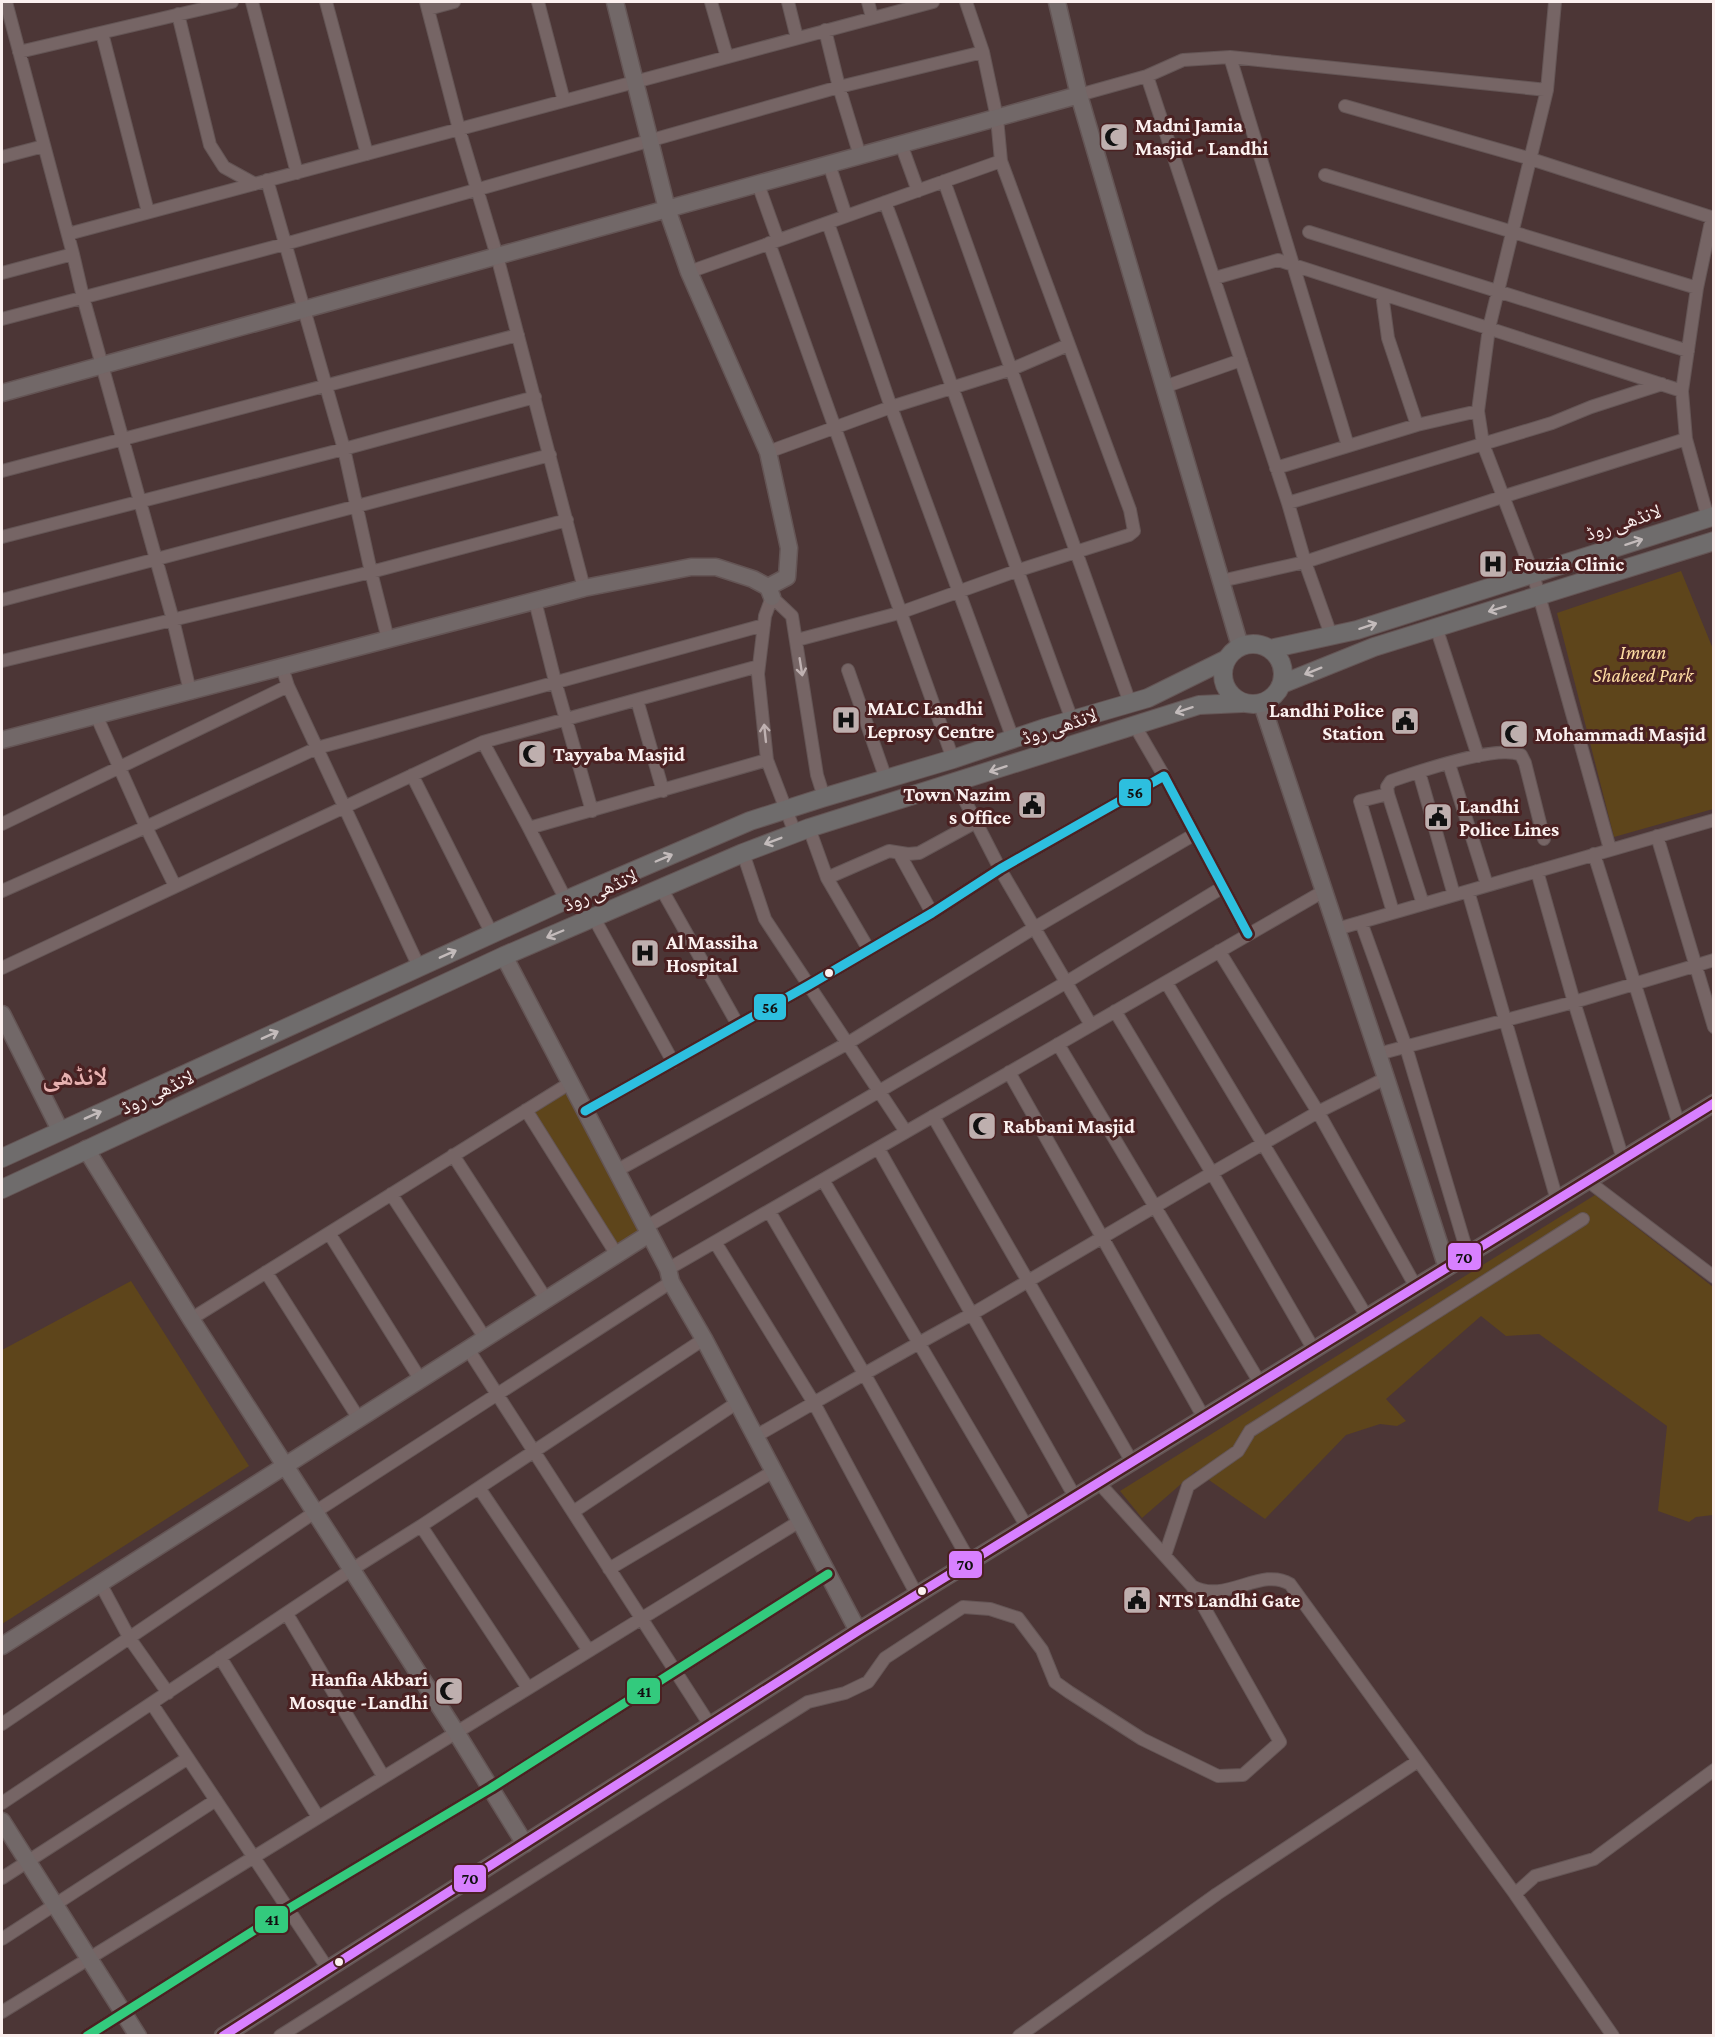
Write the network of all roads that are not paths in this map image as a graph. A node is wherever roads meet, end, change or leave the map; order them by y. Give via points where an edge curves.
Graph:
1 (6, 2) edge
2 (232, 2) edge
3 (252, 2) edge
4 (326, 2) edge
5 (454, 2) edge
6 (538, 2) edge
7 (615, 2) edge
8 (711, 2) edge
9 (788, 2) edge
10 (868, 2) edge
11 (933, 2) edge
12 (966, 2) edge
13 (1057, 2) edge
14 (1555, 2) edge
15 (427, 5) edge
16 (178, 14) junction
17 (872, 17) junction
18 (825, 30) junction
19 (102, 33) junction
20 (797, 38) junction
21 (20, 52) junction
22 (983, 52) junction
23 (727, 57) junction
24 (1230, 57) junction
25 (1147, 76) junction
26 (635, 82) junction
27 (839, 87) junction
28 (1547, 90) junction
29 (1079, 95) junction
30 (564, 101) junction
31 (1345, 106) dead end
32 (997, 118) junction
33 (459, 129) junction
34 (650, 140) junction
35 (901, 144) junction
36 (44, 146) junction
37 (367, 154) junction
38 (860, 156) junction
39 (2, 157) edge
40 (1531, 159) junction
41 (1001, 161) junction
42 (829, 164) junction
43 (297, 172) junction
44 (1326, 175) dead end
45 (267, 180) junction
46 (944, 181) junction
47 (255, 184) junction
48 (759, 184) junction
49 (477, 191) junction
50 (918, 191) junction
51 (885, 202) junction
52 (667, 209) junction
53 (148, 212) junction
54 (846, 216) junction
55 (1713, 217) edge
56 (828, 223) junction
57 (1511, 231) junction
58 (1308, 232) dead end
59 (68, 234) junction
60 (773, 242) junction
61 (285, 244) junction
62 (73, 254) junction
63 (498, 256) junction
64 (1294, 266) junction
65 (689, 272) junction
66 (2, 273) edge
67 (1215, 278) junction
68 (1697, 288) junction
69 (1497, 291) junction
70 (1382, 294) junction
71 (83, 297) junction
72 (304, 309) junction
73 (2, 319) edge
74 (1489, 328) junction
75 (518, 335) junction
76 (1068, 345) junction
77 (1688, 351) junction
78 (1241, 360) junction
79 (103, 365) junction
80 (1012, 369) junction
81 (1663, 384) junction
82 (325, 385) junction
83 (953, 387) junction
84 (1164, 387) junction
85 (1682, 391) junction
86 (2, 393) edge
87 (535, 397) junction
88 (891, 407) junction
89 (1478, 411) junction
90 (1417, 425) junction
91 (834, 428) junction
92 (122, 439) junction
93 (1686, 439) junction
94 (1483, 444) junction
95 (1347, 446) junction
96 (344, 449) junction
97 (768, 452) junction
98 (550, 455) junction
99 (1276, 468) junction
100 (2, 471) edge
101 (1502, 497) junction
102 (140, 501) junction
103 (1288, 502) junction
104 (357, 506) junction
105 (1711, 517) edge
106 (567, 520) junction
107 (2, 537) edge
108 (1713, 542) edge
109 (1076, 551) junction
110 (156, 558) junction
111 (1305, 562) junction
112 (1016, 571) junction
113 (371, 572) junction
114 (1533, 574) junction
115 (1221, 581) junction
116 (584, 588) junction
117 (770, 592) junction
118 (958, 592) junction
119 (1538, 596) junction
120 (2, 600) edge
121 (535, 600) junction
122 (899, 613) junction
123 (173, 620) junction
124 (764, 625) junction
125 (1436, 627) junction
126 (1331, 635) junction
127 (388, 639) junction
128 (797, 640) junction
129 (1240, 646) junction
130 (1270, 649) junction
131 (1225, 660) junction
132 (2, 662) edge
133 (759, 666) junction
134 (282, 667) junction
135 (848, 670) dead end
136 (555, 681) junction
137 (1282, 684) junction
138 (288, 686) junction
139 (190, 690) junction
140 (637, 700) junction
141 (1242, 703) junction
142 (1130, 704) junction
143 (1262, 704) junction
144 (96, 715) junction
145 (566, 718) junction
146 (1072, 720) junction
147 (1135, 726) junction
148 (1013, 739) junction
149 (2, 740) edge
150 (483, 742) junction
151 (317, 748) junction
152 (1478, 756) junction
153 (953, 759) junction
154 (767, 760) junction
155 (1449, 764) junction
156 (119, 767) junction
157 (1419, 772) junction
158 (412, 775) junction
159 (1164, 776) junction
160 (886, 779) junction
161 (956, 783) junction
162 (663, 791) junction
163 (1388, 794) junction
164 (824, 797) junction
165 (345, 807) junction
166 (785, 809) junction
167 (592, 811) junction
168 (1713, 820) edge
169 (976, 822) junction
170 (2, 824) edge
171 (146, 827) junction
172 (529, 828) junction
173 (802, 831) junction
174 (1194, 834) junction
175 (1657, 836) junction
176 (1544, 839) dead end
177 (1610, 849) junction
178 (742, 853) junction
179 (899, 853) junction
180 (1594, 854) junction
181 (1000, 868) junction
182 (1537, 871) junction
183 (827, 878) junction
184 (1487, 885) junction
185 (175, 886) junction
186 (1223, 887) junction
187 (661, 888) junction
188 (2, 891) edge
189 (1324, 891) junction
190 (1468, 891) junction
191 (1454, 895) junction
192 (566, 900) junction
193 (1423, 904) junction
194 (1393, 912) junction
195 (932, 913) junction
196 (594, 918) junction
197 (1361, 922) junction
198 (1034, 928) junction
199 (1336, 929) junction
200 (492, 934) junction
201 (1248, 934) junction
202 (869, 950) junction
203 (1219, 951) junction
204 (504, 957) junction
205 (1713, 960) edge
206 (1696, 966) junction
207 (419, 967) junction
208 (2, 968) edge
209 (1166, 981) junction
210 (1065, 983) junction
211 (1636, 984) junction
212 (809, 985) junction
213 (1574, 1002) junction
214 (1115, 1011) junction
215 (2, 1014) edge
216 (1506, 1021) junction
217 (738, 1025) junction
218 (1091, 1025) junction
219 (1713, 1027) edge
220 (848, 1043) junction
221 (1058, 1044) junction
222 (1406, 1047) junction
223 (1378, 1054) junction
224 (673, 1062) junction
225 (1009, 1072) junction
226 (1386, 1077) junction
227 (570, 1083) junction
228 (879, 1091) junction
229 (1713, 1103) edge
230 (526, 1110) junction
231 (585, 1111) junction
232 (1318, 1112) junction
233 (933, 1116) junction
234 (1679, 1125) junction
235 (60, 1130) junction
236 (906, 1132) junction
237 (1263, 1145) junction
238 (878, 1148) junction
239 (86, 1149) junction
240 (453, 1155) junction
241 (2, 1158) edge
242 (1623, 1159) junction
243 (616, 1171) junction
244 (1212, 1173) junction
245 (823, 1180) junction
246 (1588, 1181) junction
247 (2, 1189) edge
248 (391, 1194) junction
249 (1557, 1200) junction
250 (1155, 1207) junction
251 (769, 1211) junction
252 (1583, 1219) dead end
253 (647, 1230) junction
254 (329, 1233) junction
255 (1103, 1239) junction
256 (715, 1242) junction
257 (617, 1255) junction
258 (1468, 1255) junction
259 (1447, 1268) junction
260 (266, 1272) junction
261 (669, 1276) junction
262 (1713, 1277) edge
263 (1028, 1281) junction
264 (1416, 1287) junction
265 (546, 1299) junction
266 (972, 1314) junction
267 (1366, 1317) junction
268 (191, 1319) junction
269 (485, 1338) junction
270 (704, 1339) junction
271 (919, 1342) junction
272 (468, 1349) junction
273 (1314, 1350) junction
274 (865, 1375) junction
275 (420, 1379) junction
276 (1260, 1383) junction
277 (497, 1396) junction
278 (738, 1402) junction
279 (814, 1403) junction
280 (1204, 1418) junction
281 (359, 1419) junction
282 (756, 1436) junction
283 (534, 1451) junction
284 (1132, 1462) junction
285 (284, 1466) junction
286 (774, 1471) junction
287 (1099, 1483) junction
288 (478, 1488) junction
289 (1076, 1497) junction
290 (315, 1512) junction
291 (573, 1512) junction
292 (800, 1521) junction
293 (421, 1526) junction
294 (1027, 1527) junction
295 (1165, 1556) junction
296 (970, 1562) junction
297 (609, 1569) junction
298 (351, 1570) junction
299 (828, 1574) junction
300 (100, 1583) junction
301 (1192, 1586) junction
302 (917, 1595) junction
303 (286, 1614) junction
304 (641, 1619) junction
305 (858, 1631) junction
306 (130, 1639) junction
307 (2, 1646) edge
308 (589, 1651) junction
309 (220, 1657) junction
310 (676, 1672) junction
311 (528, 1688) junction
312 (168, 1693) junction
313 (152, 1704) junction
314 (2, 1724) edge
315 (710, 1725) junction
316 (456, 1732) junction
317 (188, 1758) junction
318 (1418, 1761) junction
319 (1713, 1770) edge
320 (383, 1776) junction
321 (491, 1788) junction
322 (216, 1800) junction
323 (2, 1803) edge
324 (318, 1817) junction
325 (2, 1821) edge
326 (525, 1844) junction
327 (254, 1857) junction
328 (27, 1861) junction
329 (2, 1878) edge
330 (1515, 1894) junction
331 (54, 1904) junction
332 (288, 1909) junction
333 (2, 1939) edge
334 (88, 1957) junction
335 (328, 1969) junction
336 (2, 2012) edge
337 (123, 2012) junction
338 (87, 2036) edge
339 (138, 2036) edge
340 (223, 2036) edge
341 (280, 2036) edge
342 (1019, 2036) edge
343 (1613, 2036) edge

1 - 21 street
2 - 16 street
3 - 43 street
4 - 37 street
5 - 15 street
6 - 30 street
7 - 26 street
8 - 23 street
9 - 20 street
10 - 17 street
11 - 17 street
12 - 22 street
13 - 29 street
14 - 28 street
15 - 33 street
16 - 19 street
16 - 47 street via 210,145 224,167
17 - 18 street
18 - 20 street
18 - 27 street
19 - 21 street
19 - 53 street
20 - 23 street
21 - 36 street
22 - 27 street
22 - 32 street
23 - 26 street
24 - 25 street via 1183,60
24 - 28 street
24 - 64 street
25 - 29 street
25 - 67 street
26 - 30 street
26 - 34 street
27 - 34 street
27 - 38 street
28 - 40 street
29 - 32 street
29 - 84 street
30 - 33 street
31 - 40 street
32 - 35 street
32 - 41 street
33 - 37 street
33 - 49 street
34 - 49 street
34 - 52 street
35 - 38 street
35 - 50 street
36 - 39 street
36 - 59 street
37 - 43 street
38 - 42 street
40 - 55 street
40 - 57 street
41 - 46 street
41 - 76 street
42 - 48 street
42 - 54 street
43 - 45 street
44 - 57 street
45 - 47 street
45 - 61 street
46 - 50 street
46 - 80 street
47 - 53 street
48 - 52 street
48 - 60 street
49 - 61 street
49 - 63 street
50 - 51 street
51 - 54 street
51 - 83 street
52 - 63 street
52 - 65 street
53 - 59 street
54 - 56 street
55 - 68 street
56 - 60 street
56 - 88 street
57 - 68 street
57 - 69 street
58 - 69 street
59 - 62 street
60 - 65 street
60 - 91 street
61 - 71 street
61 - 72 street
62 - 66 street
62 - 71 street
63 - 72 street
63 - 75 street
64 - 67 street via 1278,260
64 - 70 street
64 - 95 street
65 - 97 street
67 - 78 street
68 - 77 street
69 - 74 street
69 - 77 street
70 - 74 street
70 - 90 street via 1388,338
71 - 73 street
71 - 79 street
72 - 79 street
72 - 82 street
74 - 81 street
74 - 89 street
75 - 82 street
75 - 87 street
76 - 80 street
76 - 109 street via 1130,510 1134,531
77 - 85 street
78 - 84 street
78 - 99 street
79 - 86 street
79 - 92 street
80 - 83 street
80 - 109 street
81 - 85 street
81 - 94 street
82 - 92 street
82 - 96 street
83 - 88 street
83 - 112 street
84 - 115 street
85 - 93 street
87 - 96 street
87 - 98 street
88 - 91 street
88 - 118 street
89 - 90 street
89 - 94 street
90 - 95 street
91 - 97 street
91 - 122 street
92 - 100 street
92 - 102 street
93 - 101 street
93 - 105 street
94 - 101 street
94 - 103 street
95 - 99 street
96 - 102 street
96 - 104 street
97 - 117 street via 789,548 787,577
98 - 104 street
98 - 106 street
99 - 103 street
101 - 111 street
101 - 114 street
102 - 107 street
102 - 110 street
103 - 111 street
104 - 110 street
104 - 113 street
114 -> 105 main road, لانڈھی روڈ
106 - 113 street
106 - 116 street
108 - 119 main road
109 - 112 street
109 - 142 street
110 - 120 street
110 - 123 street
111 - 115 street
111 - 126 street
112 - 118 street
112 - 146 street
113 - 123 street
113 - 127 street
114 - 119 street
126 -> 114 main road, لانڈھی روڈ
115 - 129 street
116 - 117 street via 691,567 716,567 753,579
116 - 121 street
117 - 124 street
117 - 128 street via 792,616
118 - 122 street
118 - 148 street
119 -> 125 main road
119 - 177 street
121 - 127 street
121 - 136 street
122 - 128 street
122 - 153 street
123 - 132 street
123 - 139 street
124 - 133 street
124 - 136 street
125 -> 137 main road
125 - 152 street
126 - 130 main road, لانڈھی روڈ
127 - 134 street
128 -> 164 street via 817,775
129 - 130 main road via 1261,644
129 - 131 main road
130 - 137 main road via 1282,664
131 - 141 main road via 1222,670 1226,690
131 - 142 main road, لانڈھی روڈ
133 - 140 street
154 -> 133 street
134 - 138 street
134 - 139 street
135 - 160 street
136 - 145 street
136 - 151 street
137 - 143 main road
138 - 151 street
138 - 156 street
139 - 144 street
140 - 145 street
140 - 162 street
141 - 143 main road
141 -> 147 main road, لانڈھی روڈ via 1199,705
142 - 146 main road, لانڈھی روڈ
143 - 189 street
144 - 149 street
144 - 156 street
145 - 150 street
145 - 167 street
146 - 148 main road, لانڈھی روڈ
147 - 159 street
147 -> 161 main road, لانڈھی روڈ
148 - 153 main road, لانڈھی روڈ
150 - 158 street
150 - 172 street
151 - 165 street
151 - 171 street
152 - 155 street
152 - 176 street via 1514,752 1521,755
153 - 160 main road, لانڈھی روڈ
154 - 162 street
154 - 166 street
155 - 157 street
155 - 184 street
156 - 170 street
156 - 171 street
157 - 163 street via 1391,781
157 - 191 street
158 - 165 street
158 - 200 street
159 - 174 street
159 - 181 street
160 - 164 main road, لانڈھی روڈ
161 - 169 street
161 - 173 main road, لانڈھی روڈ
162 - 167 street
163 - 193 street
163 - 194 street via 1360,801
164 - 166 main road, لانڈھی روڈ
165 - 185 street
165 - 207 street
166 - 173 street
192 -> 166 main road, لانڈھی روڈ
167 - 172 street
168 - 175 street
169 - 179 street via 919,853
169 - 181 street
171 - 185 street
171 - 188 street
172 - 192 street
173 -> 178 main road, لانڈھی روڈ
173 - 183 street
174 - 186 street
174 - 198 street
175 - 177 street
175 - 206 street
177 - 180 street
178 - 187 main road, لانڈھی روڈ
178 - 212 street via 765,919
179 - 183 street via 889,851
179 - 195 street
180 - 182 street
180 - 211 street
181 - 195 street
181 - 198 street
182 - 184 street
182 - 213 street
183 - 202 street
184 - 190 street
185 - 208 street
186 - 201 street
186 - 210 street
187 - 196 main road, لانڈھی روڈ
187 - 217 street
189 - 199 street
189 - 201 street
190 - 191 street
190 - 216 street
191 - 193 street
192 - 200 main road, لانڈھی روڈ
193 - 194 street
194 - 197 street
195 - 202 street
196 -> 204 main road, لانڈھی روڈ
196 - 224 street
197 - 199 street
197 - 222 street
198 - 210 street
198 - 220 street
199 - 223 street
207 -> 200 main road, لانڈھی روڈ
201 - 203 street
202 - 212 street
203 - 209 street
203 - 232 street
204 - 227 street
204 - 239 main road, لانڈھی روڈ
205 - 206 street
206 - 211 street
206 - 219 street
235 -> 207 main road, لانڈھی روڈ
209 - 214 street
209 - 237 street
210 - 218 street
210 - 228 street
211 - 213 street
211 - 234 street
212 - 217 street
212 - 220 street
213 - 216 street
213 - 242 street
214 - 218 street
214 - 244 street
215 - 235 street
216 - 222 street
216 - 249 street
217 - 224 street
218 - 221 street
220 - 228 street
220 - 243 street
221 - 225 street
221 - 250 street
222 - 223 street
222 - 258 street
223 - 226 street
224 - 231 street
225 - 233 street
225 - 255 street
226 - 232 street
226 - 259 street
227 - 230 street
227 - 231 street
228 - 236 street
228 - 253 street
229 - 234 street
230 - 240 street
230 - 257 street
231 - 243 street
232 - 237 street
232 - 264 street
233 - 236 street
233 - 263 street
234 - 242 street
235 - 241 main road, لانڈھی روڈ
236 - 238 street
237 - 244 street
237 - 267 street
238 - 245 street
238 - 266 street
239 - 247 main road, لانڈھی روڈ
239 - 268 street
240 - 248 street
240 - 265 street
242 - 246 street
243 - 253 street
244 - 250 street
244 - 273 street
245 - 251 street
245 - 271 street
246 - 249 street
246 - 262 street
248 - 254 street
248 - 269 street
249 - 258 street
250 - 255 street
250 - 276 street
251 - 256 street
251 - 274 street
252 - 295 street via 1250,1431 1238,1451 1188,1486
253 - 257 street
253 - 261 street
254 - 260 street
254 - 275 street
255 - 263 street
255 - 280 street
256 - 261 street
256 - 279 street
257 - 265 street
258 - 259 street
259 - 264 street
260 - 268 street
260 - 281 street
261 - 270 street
261 - 277 street
263 - 266 street
263 - 284 street
264 - 267 street
265 - 269 street
266 - 271 street
266 - 289 street
267 - 273 street
268 - 285 street
269 - 272 street
270 - 278 street
270 - 283 street
271 - 274 street
271 - 294 street
272 - 275 street
272 - 277 street
273 - 276 street
274 - 279 street
274 - 296 street
275 - 281 street
276 - 280 street
277 - 283 street
277 - 290 street
278 - 282 street
278 - 291 street
279 - 282 street
279 - 302 street
280 - 284 street
281 - 285 street
282 - 286 street
283 - 288 street
283 - 291 street
284 - 287 street
285 - 290 street
285 - 300 street
286 - 292 street
286 - 297 street
287 - 289 street
287 - 295 street
288 - 293 street
288 - 308 street
289 - 294 street
290 - 298 street
290 - 306 street
291 - 297 street
292 - 299 street
292 - 304 street
293 - 298 street
293 - 311 street
294 - 296 street
295 - 301 street
296 - 302 street
297 - 304 street
298 - 303 street
298 - 316 street
299 - 305 street
299 - 310 street
300 - 306 street
300 - 307 street
301 - 318 street via 1215,1592 1276,1578 1290,1584
301 - 341 street via 1280,1742 1244,1775 1218,1776 1142,1739 1055,1682 1042,1650 1018,1618 963,1607 885,1658 868,1682 846,1693 807,1702
302 - 305 street
303 - 309 street
303 - 320 street
304 - 308 street
304 - 310 street
305 - 315 street
306 - 312 street
306 - 314 street
308 - 311 street
309 - 312 street
309 - 324 street
310 - 315 street
310 - 321 street
311 - 316 street
312 - 313 street
313 - 317 street
313 - 323 street
315 - 326 street
316 - 320 street
316 - 321 street
317 - 322 street
317 - 328 street
318 - 330 street
318 - 342 street via 1218,1894
319 - 330 street via 1594,1858 1535,1876
320 - 324 street
321 - 326 street
321 - 332 street
322 - 327 street
322 - 331 street
324 - 327 street
325 - 328 street
326 - 335 street
327 - 332 street
327 - 334 street
328 - 329 street
328 - 331 street
330 - 343 street
331 - 333 street
331 - 334 street
332 - 335 street
332 - 337 street
334 - 336 street
334 - 337 street
335 - 340 street
337 - 338 street
337 - 339 street

